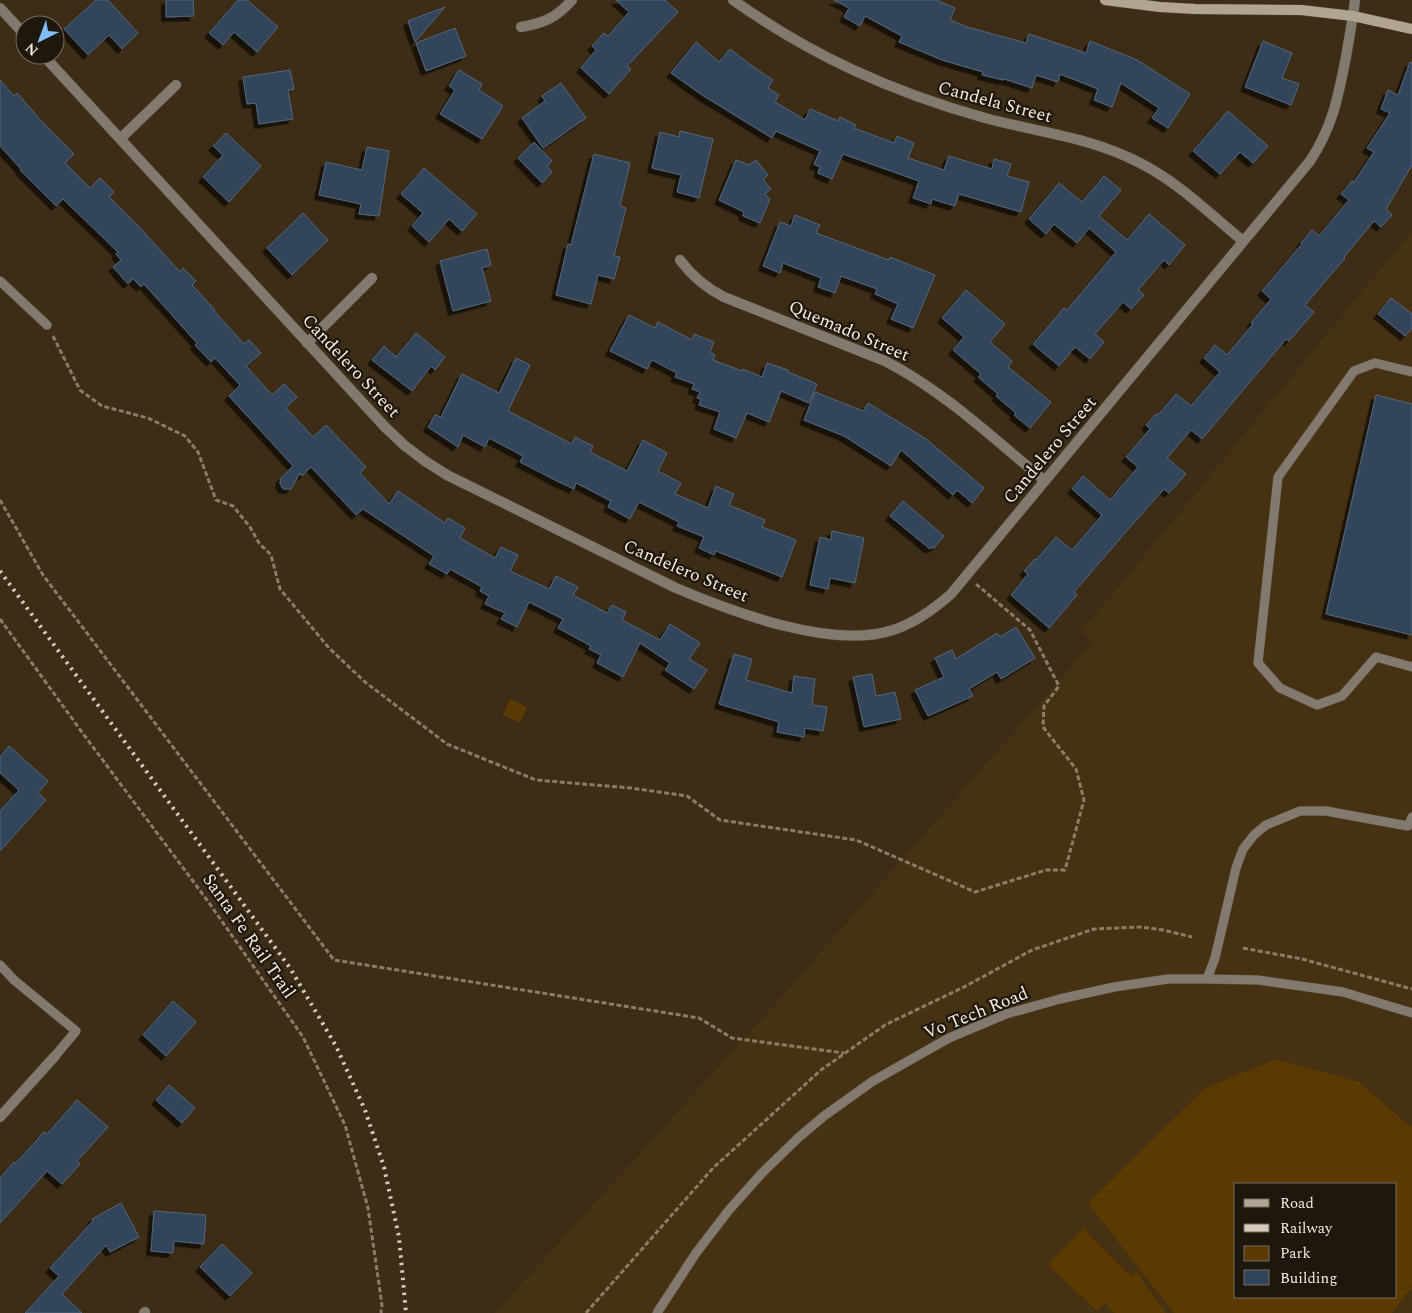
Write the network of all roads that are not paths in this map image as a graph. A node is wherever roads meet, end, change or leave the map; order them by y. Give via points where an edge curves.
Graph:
1 (572, 0) edge
2 (733, 0) edge
3 (1105, 0) edge
4 (1355, 0) edge
5 (0, 8) edge
6 (1353, 16) junction
7 (15, 24) edge
8 (521, 27) dead end
9 (1412, 29) edge
10 (52, 65) edge
11 (176, 85) dead end
12 (120, 139) junction
13 (1244, 241) junction
14 (680, 260) dead end
15 (372, 278) dead end
16 (0, 281) edge
17 (47, 325) road end
18 (307, 343) junction
19 (1412, 372) edge
20 (1045, 482) junction
21 (1412, 667) edge
22 (1412, 817) edge
23 (0, 964) edge
24 (1207, 978) junction
25 (1412, 1013) edge
26 (55, 1056) joint
27 (0, 1117) edge
28 (657, 1313) edge

1 - 8 street via 545,22
2 - 13 street, Candela Street via 799,43 888,86 984,118 1080,139 1139,162 1172,183
3 - 6 main road via 1160,7 1301,10
4 - 6 street, Candelero Street
5 - 7 street
6 - 9 main road
6 - 13 street, Candelero Street via 1328,130 1310,161
10 - 12 street, Candelero Street
11 - 12 street
12 - 18 street, Candelero Street
13 - 20 street, Candelero Street
14 - 20 street, Quemado Street via 698,281 724,297 903,370 941,396
15 - 18 street
16 - 17 lane
18 - 20 street, Candelero Street via 404,445 424,461 470,487 676,588 759,619 823,633 872,634 894,630 934,609 951,594
19 - 21 lane via 1375,364 1354,371 1278,477 1258,663 1280,688 1317,705 1342,696 1376,657
22 - 24 lane, bridge via 1408,826 1326,811 1300,811 1266,825 1244,849 1236,868 1215,958
23 - 26 lane via 14,980 76,1031
24 - 25 lane, Vo Tech Road via 1258,980 1342,992
24 - 28 lane, Vo Tech Road via 1168,979 1114,987 1006,1014 949,1038 873,1081 824,1116 762,1173 696,1253
26 - 27 street

